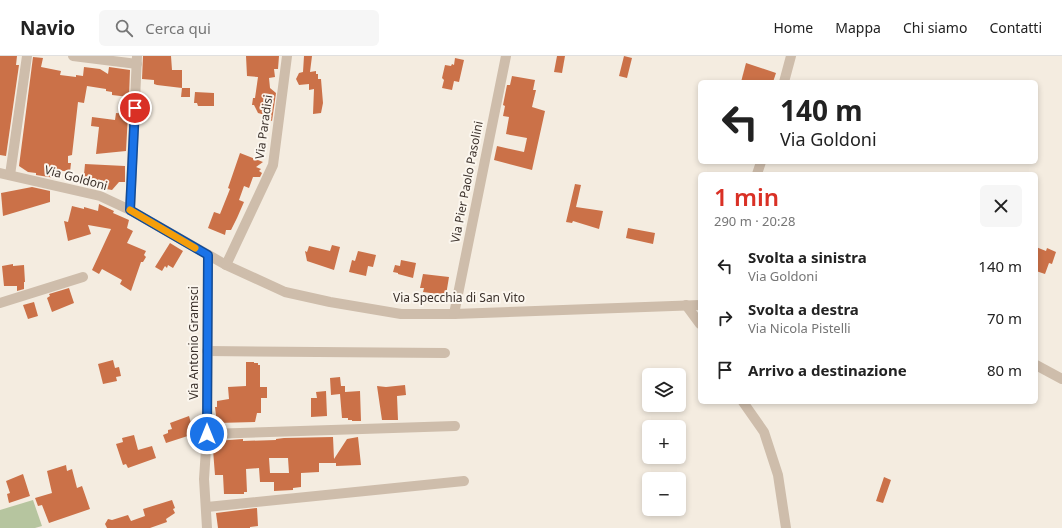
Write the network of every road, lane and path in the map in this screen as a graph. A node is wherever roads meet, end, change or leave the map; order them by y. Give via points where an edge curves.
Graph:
1 (27, 56) edge
2 (73, 56) edge
3 (287, 56) edge
4 (506, 56) edge
5 (792, 56) edge
6 (137, 60) edge
7 (785, 80) edge
8 (0, 173) edge
9 (10, 175) junction
10 (130, 210) junction
11 (208, 255) junction
12 (226, 265) junction
13 (83, 276) dead end
14 (0, 303) edge
15 (698, 305) edge
16 (686, 306) junction
17 (454, 314) junction
18 (698, 321) edge
19 (207, 351) junction
20 (446, 353) dead end
21 (1038, 366) edge
22 (1062, 379) edge
23 (743, 404) edge
24 (456, 426) dead end
25 (207, 434) junction
26 (464, 481) dead end
27 (207, 507) junction
28 (207, 528) edge
29 (786, 528) edge

1 - 9 street
2 - 6 street
3 - 12 street, Via Paradisi via 273,165
4 - 17 street, Via Pier Paolo Pasolini
5 - 7 street
6 - 10 street
8 - 9 street, Via Goldoni
9 - 10 street, Via Goldoni via 100,196
10 - 11 street, Via Goldoni
11 - 12 street, Via Goldoni
11 - 19 street, Via Antonio Gramsci
12 - 17 street, Via Specchia di San Vito via 285,292 401,314
13 - 14 street
15 - 16 street, Via Specchia di San Vito
16 - 17 street, Via Specchia di San Vito
16 - 18 street
19 - 20 street
19 - 25 street, Via Antonio Gramsci
21 - 22 street
23 - 29 street via 764,432 778,475
24 - 25 street
25 - 27 street, Via Antonio Gramsci via 204,479
26 - 27 street
27 - 28 street, Via Antonio Gramsci

